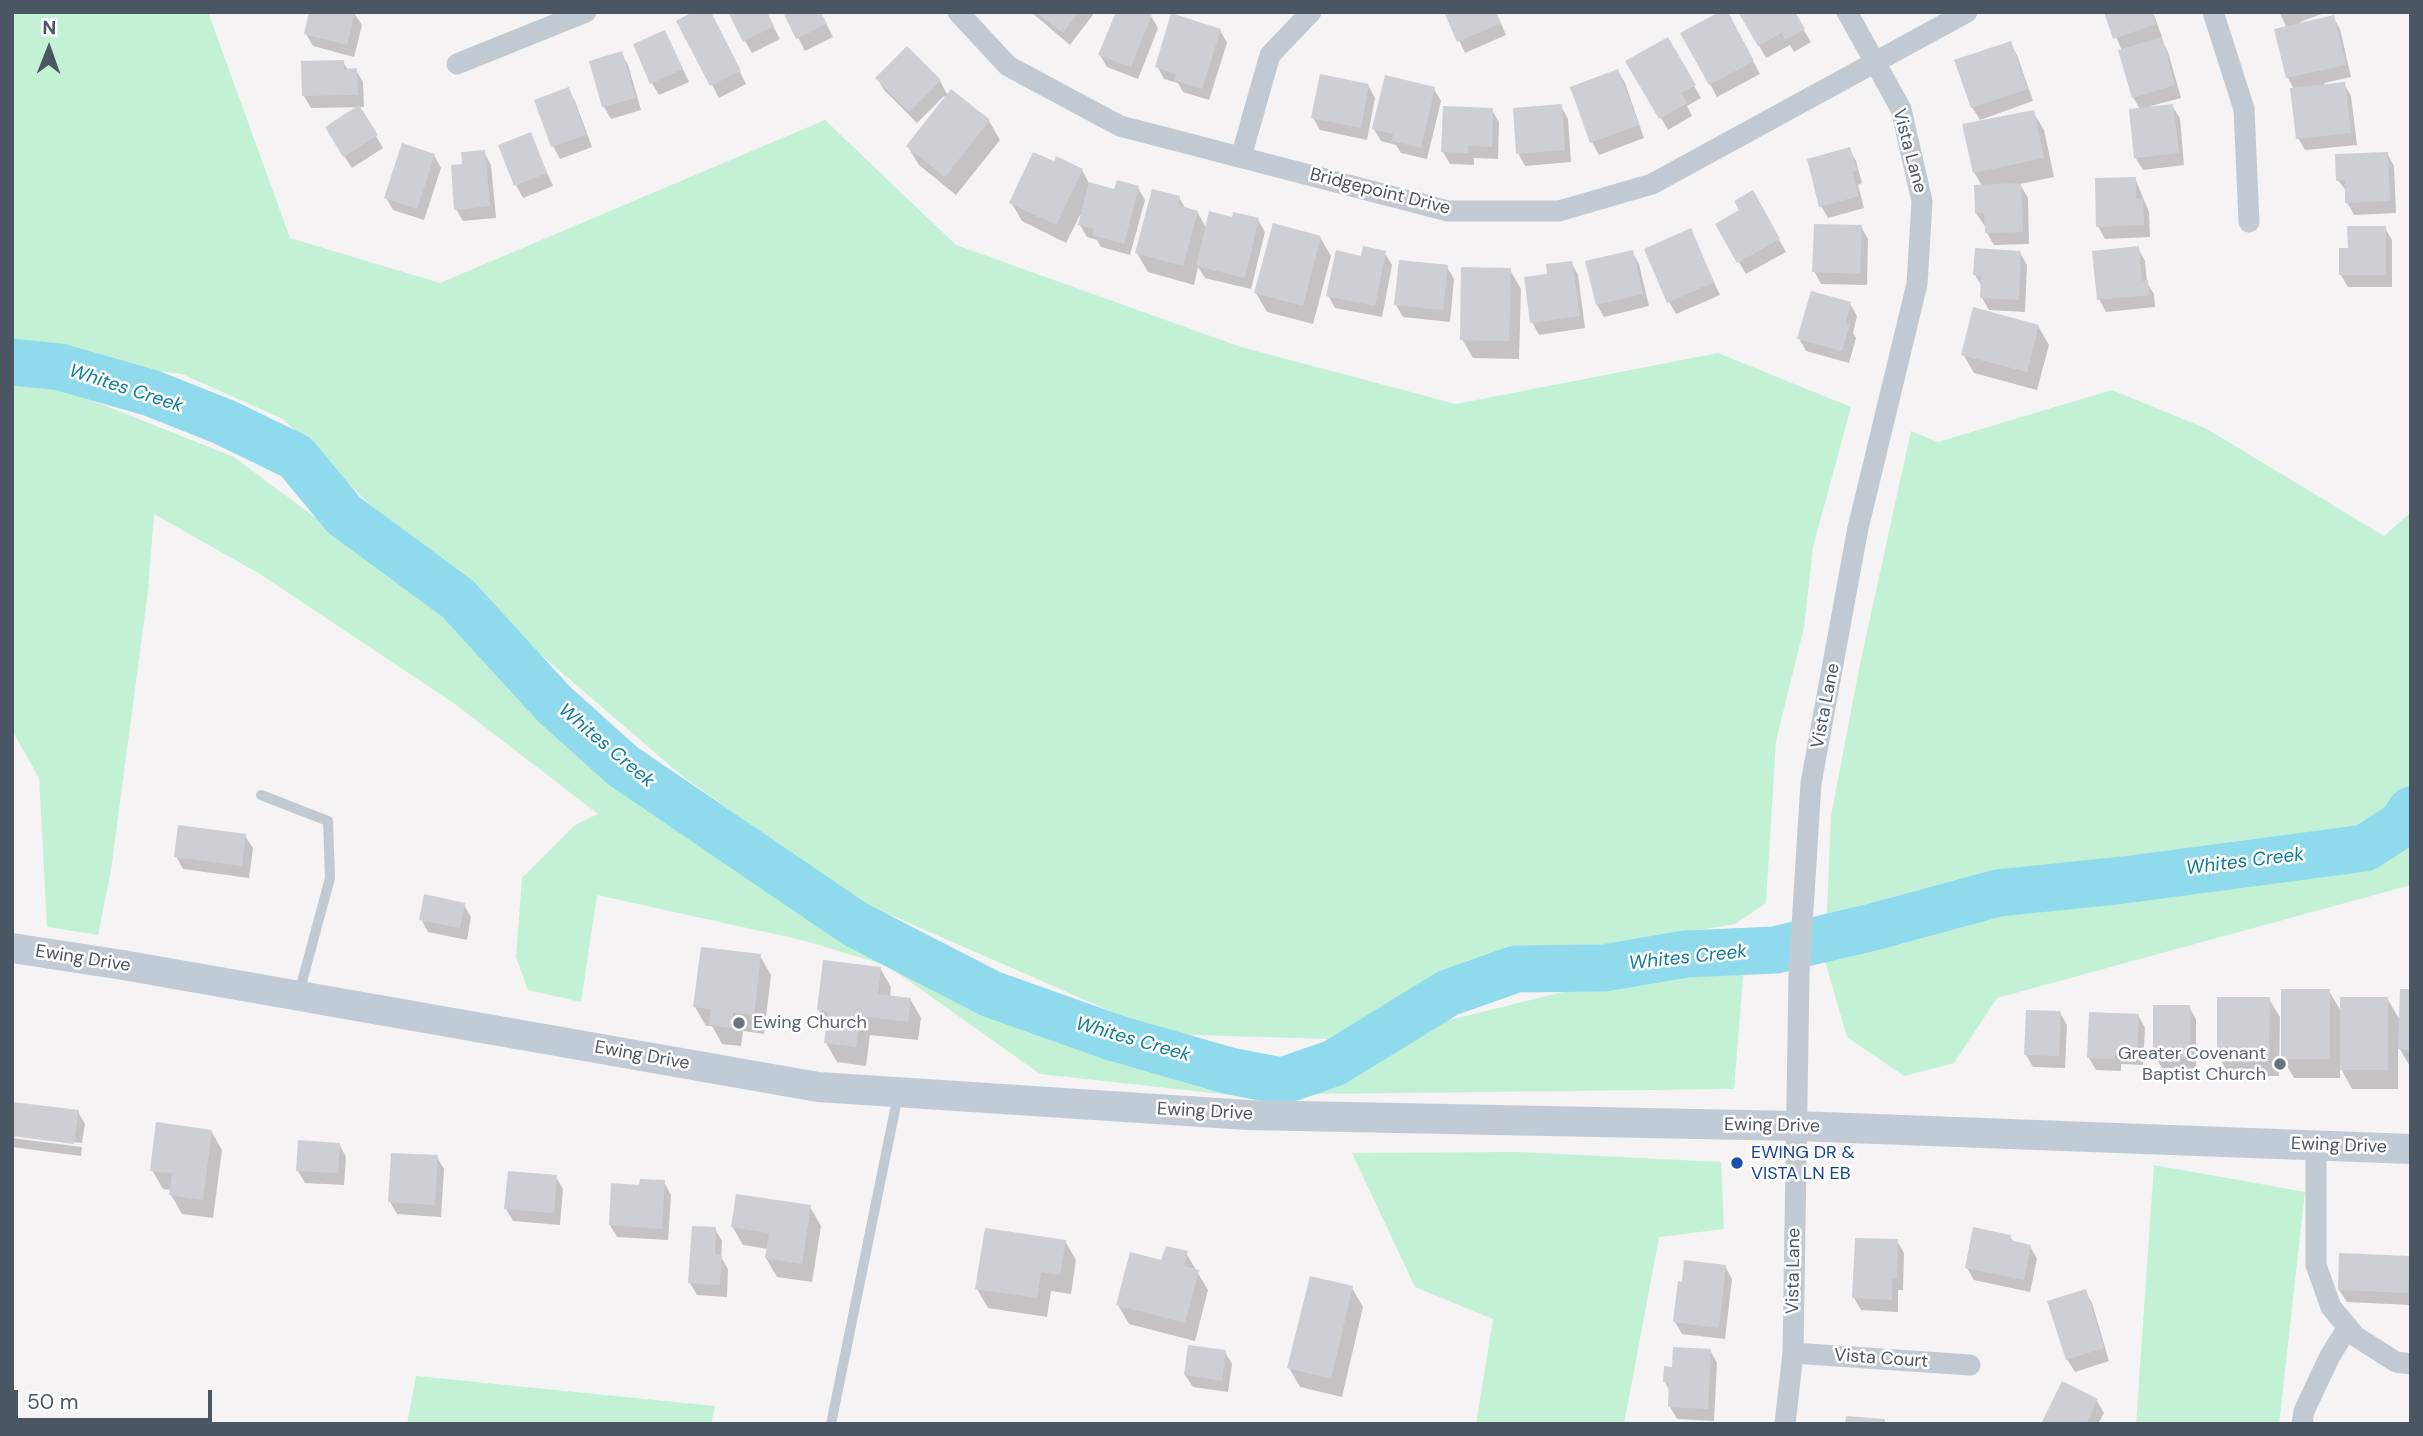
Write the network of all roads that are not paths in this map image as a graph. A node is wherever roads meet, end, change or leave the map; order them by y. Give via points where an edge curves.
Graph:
1 (586, 12) edge
2 (958, 12) edge
3 (1311, 12) edge
4 (1847, 12) edge
5 (1967, 12) edge
6 (2213, 12) edge
7 (457, 64) dead end
8 (1875, 64) junction
9 (1241, 157) junction
10 (2249, 222) dead end
11 (261, 795) dead end
12 (13, 948) edge
13 (12, 954) edge
14 (299, 996) junction
15 (898, 1093) junction
16 (1796, 1126) junction
17 (2316, 1145) junction
18 (2411, 1149) edge
19 (2348, 1327) junction
20 (1793, 1353) junction
21 (2411, 1364) edge
22 (1970, 1365) dead end
23 (831, 1424) edge
24 (1785, 1424) edge
25 (2302, 1424) edge

1 - 7 street
2 - 9 street, Bridgepoint Drive via 1008,66 1120,127
3 - 9 street via 1270,55
4 - 8 street, Vista Lane
5 - 8 street, Bridgepoint Drive
6 - 10 street via 2244,109
8 - 9 street, Bridgepoint Drive via 1652,184 1559,211 1448,211
8 - 16 street, Vista Lane via 1900,109 1922,201 1917,284 1858,528 1811,783 1799,974
11 - 14 lane via 328,821 330,878
12 - 13 lane
12 - 14 street, Ewing Drive
14 - 15 street, Ewing Drive via 818,1087
15 - 16 street, Ewing Drive via 1248,1115
15 - 23 lane
16 - 17 street, Ewing Drive
16 - 20 street, Vista Lane
17 - 18 street, Ewing Drive
17 - 19 street via 2316,1265 2331,1307
19 - 21 street via 2396,1362
19 - 25 street via 2330,1356
20 - 22 street, Vista Court
20 - 24 street, Vista Lane

